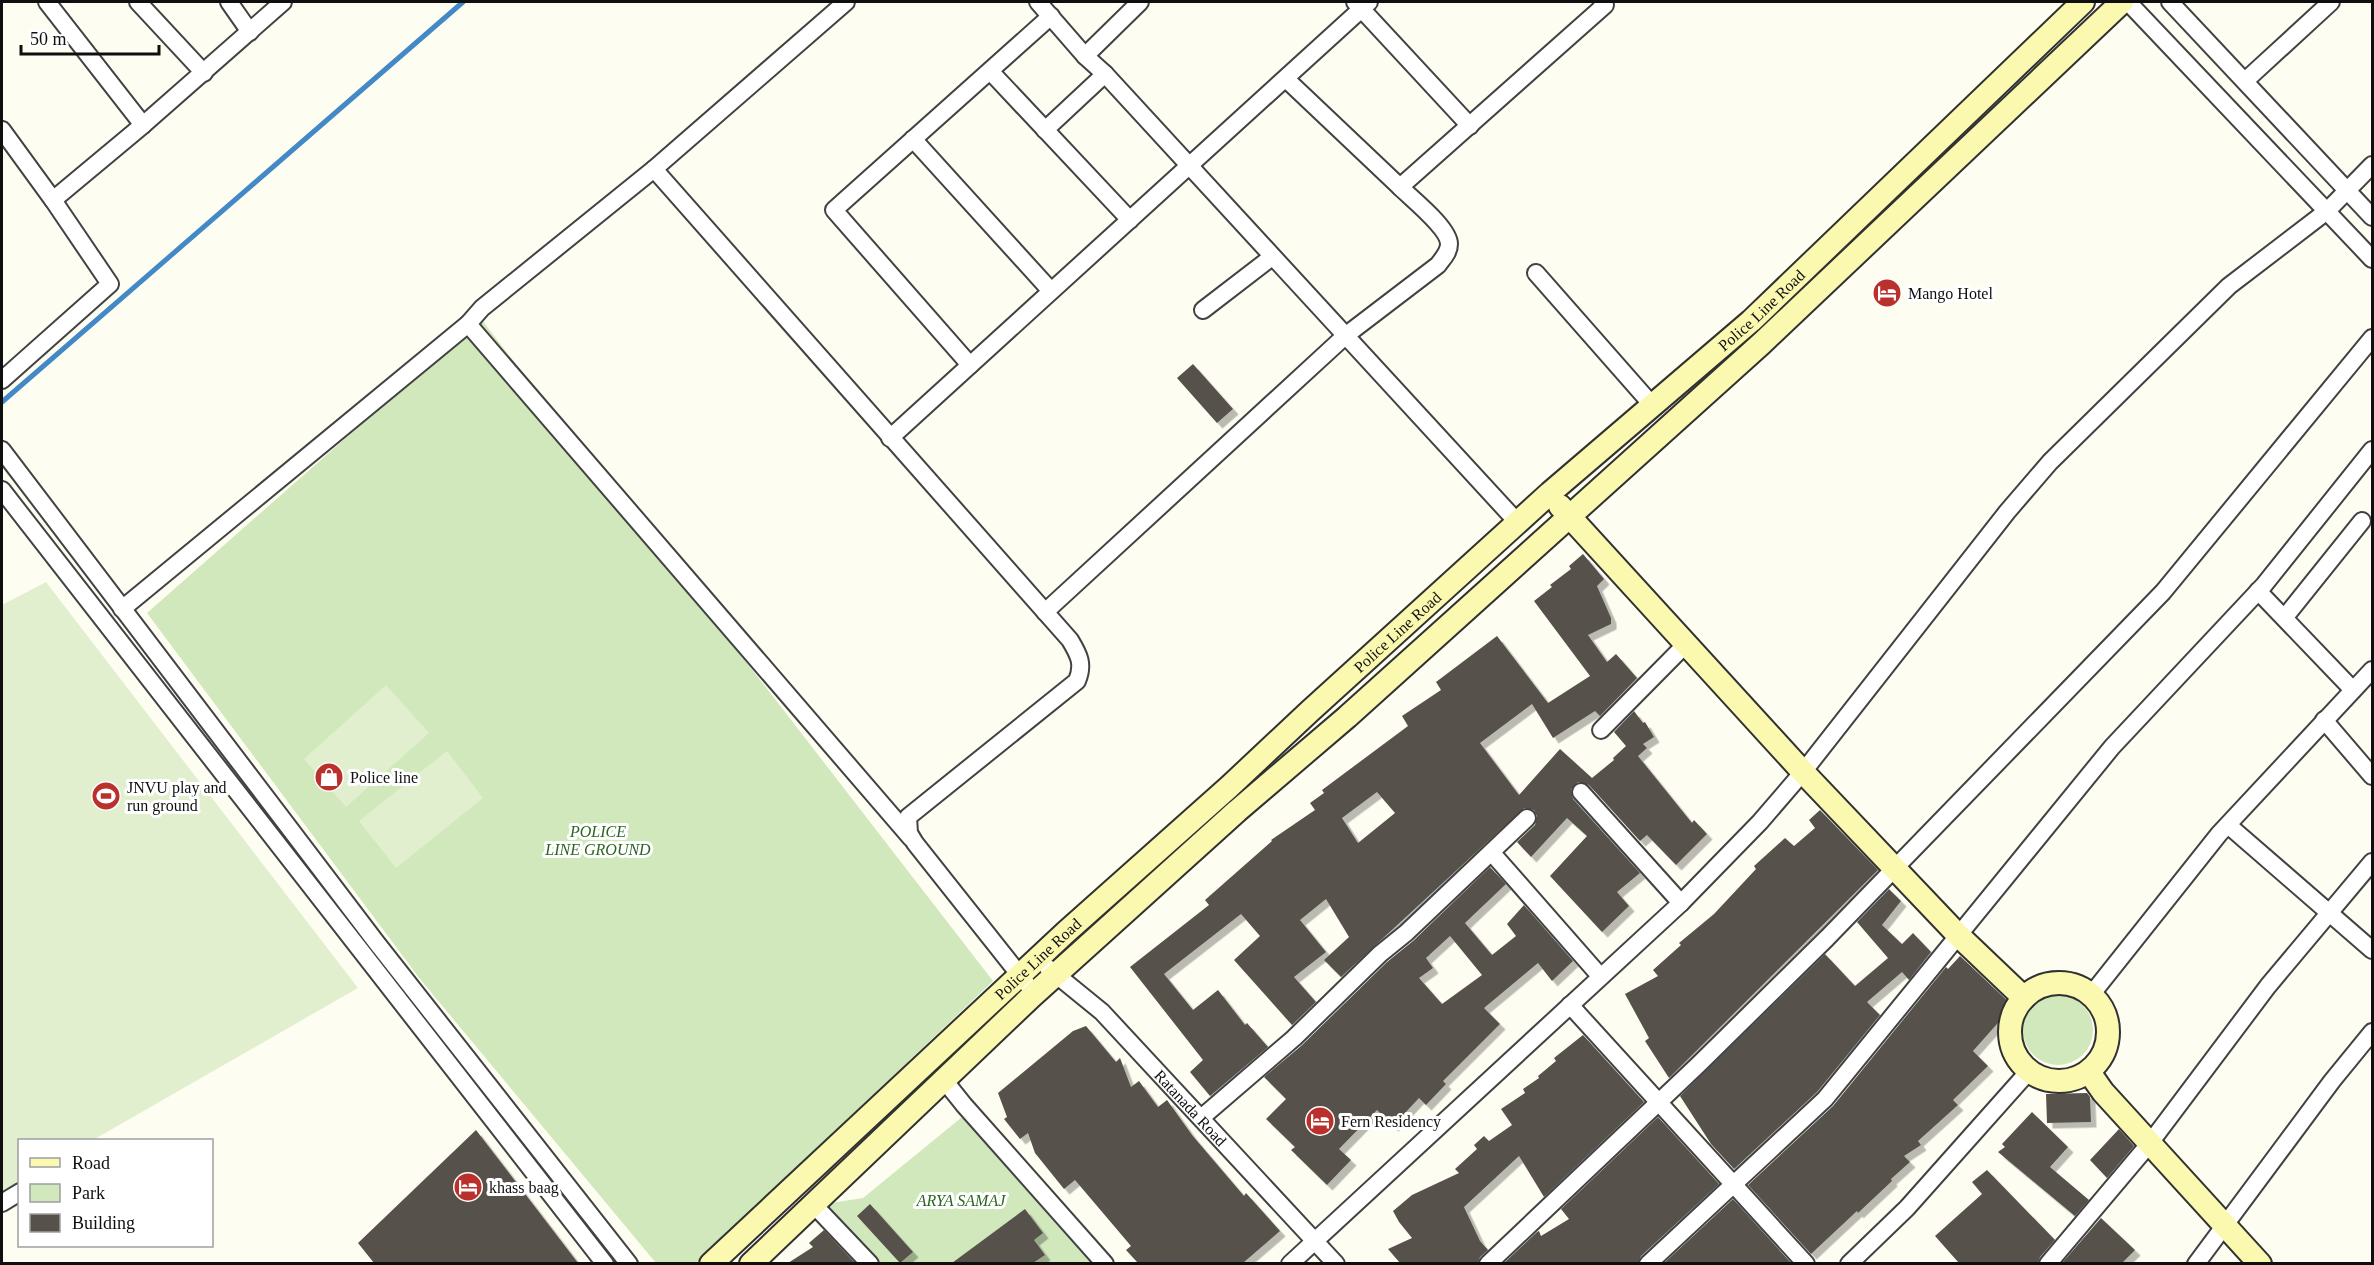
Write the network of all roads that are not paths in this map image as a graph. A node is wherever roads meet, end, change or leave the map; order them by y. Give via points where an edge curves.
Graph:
1 (47, 2) edge
2 (138, 2) edge
3 (229, 2) edge
4 (283, 2) edge
5 (846, 2) edge
6 (1038, 2) edge
7 (1140, 2) edge
8 (2083, 2) edge
9 (2122, 2) edge
10 (2128, 2) edge
11 (2170, 2) edge
12 (2331, 2) edge
13 (1606, 3) edge
14 (1362, 4) edge
15 (1051, 16) junction
16 (250, 32) junction
17 (1084, 56) junction
18 (990, 71) junction
19 (204, 73) junction
20 (1105, 75) junction
21 (1287, 79) junction
22 (2245, 81) junction
23 (144, 125) junction
24 (1470, 126) junction
25 (2, 130) edge
26 (1046, 130) junction
27 (913, 139) junction
28 (2373, 165) edge
29 (1189, 166) junction
30 (654, 169) junction
31 (1400, 187) junction
32 (2347, 190) junction
33 (53, 200) junction
34 (2327, 211) junction
35 (2373, 217) edge
36 (1130, 220) junction
37 (1272, 257) junction
38 (2373, 259) edge
39 (1536, 273) dead end
40 (1051, 291) junction
41 (1203, 310) dead end
42 (468, 324) junction
43 (1345, 336) junction
44 (2373, 338) edge
45 (970, 365) junction
46 (2, 380) edge
47 (1653, 406) junction
48 (890, 438) junction
49 (2, 450) edge
50 (2373, 450) edge
51 (2, 490) edge
52 (1550, 494) junction
53 (1569, 516) junction
54 (2362, 521) dead end
55 (1519, 524) junction
56 (2258, 591) junction
57 (122, 609) junction
58 (1045, 612) junction
59 (2284, 617) junction
60 (1687, 643) junction
61 (2373, 670) edge
62 (2353, 690) junction
63 (2324, 720) junction
64 (1600, 730) dead end
65 (1803, 772) junction
66 (2373, 776) edge
67 (1581, 792) dead end
68 (1527, 818) dead end
69 (2228, 825) junction
70 (915, 843) junction
71 (1492, 853) junction
72 (2373, 862) edge
73 (1895, 867) junction
74 (1681, 903) junction
75 (2329, 914) junction
76 (1959, 936) junction
77 (2373, 950) edge
78 (1037, 959) junction
79 (1055, 975) junction
80 (1019, 976) junction
81 (1600, 976) junction
82 (1035, 993) junction
83 (2091, 995) junction
84 (2024, 998) junction
85 (1570, 1005) junction
86 (2373, 1032) edge
87 (2029, 1071) junction
88 (2089, 1072) junction
89 (944, 1080) junction
90 (1658, 1103) junction
91 (1201, 1118) junction
92 (2150, 1143) junction
93 (1735, 1184) junction
94 (18, 1193) edge
95 (2, 1203) edge
96 (813, 1204) junction
97 (2227, 1225) junction
98 (1316, 1240) junction
99 (604, 1263) edge
100 (629, 1263) edge
101 (711, 1263) edge
102 (751, 1263) edge
103 (870, 1263) edge
104 (1105, 1263) edge
105 (1290, 1263) edge
106 (1336, 1263) edge
107 (1488, 1263) edge
108 (1648, 1263) edge
109 (1806, 1263) edge
110 (1849, 1263) edge
111 (2048, 1263) edge
112 (2196, 1263) edge
113 (2260, 1263) edge

1 - 23 street
2 - 19 street
3 - 16 street
4 - 16 street
5 - 30 street
6 - 15 street
7 - 17 street
8 - 47 street, Police Line Road via 1751,321
9 - 53 street via 1771,334
10 - 34 street
11 - 22 street
12 - 22 street
13 - 24 street
14 - 21 street
14 - 24 street
15 - 17 street
15 - 18 street
16 - 19 street
17 - 20 street
18 - 26 street
18 - 27 street
19 - 23 street
20 - 26 street
20 - 29 street
21 - 29 street
21 - 31 street
22 - 32 street
23 - 33 street
24 - 31 street
25 - 33 street
26 - 36 street
27 - 40 street
27 - 45 street via 834,210
28 - 32 street
29 - 36 street
29 - 37 street
30 - 42 street via 482,308
30 - 48 street
31 - 43 street via 1445,231 1449,243 1446,254 1438,265
32 - 34 street
32 - 35 street
33 - 46 street via 110,284
34 - 38 street
34 - 65 street via 2229,286 2050,462
36 - 40 street
37 - 41 street
37 - 43 street
39 - 47 street
40 - 45 street
42 - 57 street
42 - 70 street
43 - 55 street
43 - 58 street
44 - 73 street via 2163,592
45 - 48 street
47 - 52 street, Police Line Road
48 - 58 street
49 - 57 street
50 - 56 street
51 - 99 street
52 - 53 street
52 - 55 street, Police Line Road
53 - 60 street
53 - 79 street
54 - 59 street
55 - 78 street, Police Line Road
56 - 59 street
56 - 76 street via 2112,747
57 - 100 street via 375,942
58 - 70 street via 1071,640 1080,658 1082,670 1077,681 908,817 909,833
59 - 62 street
60 - 64 street
60 - 65 street
61 - 62 street
62 - 63 street
63 - 66 street
63 - 69 street
65 - 73 street
65 - 74 street
67 - 74 street
68 - 71 street
69 - 75 street
69 - 83 street
70 - 80 street
71 - 81 street
71 - 91 street via 1294,1038
72 - 75 street
73 - 76 street
73 - 90 street
74 - 81 street
75 - 77 street
75 - 92 street via 2268,986
76 - 84 street
76 - 93 street via 1825,1099
78 - 79 street, Ratanada Road
78 - 80 street, Police Line Road
79 - 82 street
79 - 91 street, Ratanada Road via 1102,1012
80 - 82 street
80 - 101 street, Police Line Road
81 - 85 street
82 - 89 street
83 - 84 street via 2072,984 2054,982 2035,988
83 - 88 street via 2107,1019 2107,1044
84 - 87 street via 2010,1019 2010,1043 2013,1053
85 - 90 street
85 - 98 street
86 - 97 street
87 - 88 street via 2043,1080 2062,1082
87 - 110 street via 1907,1208
88 - 92 street
89 - 96 street
89 - 104 street
90 - 93 street
90 - 107 street
91 - 98 street, Ratanada Road
92 - 97 street
92 - 111 street
93 - 108 street
93 - 109 street
94 - 95 street
96 - 102 street
96 - 103 street
97 - 112 street
97 - 113 street
98 - 105 street
98 - 106 street, Ratanada Road

